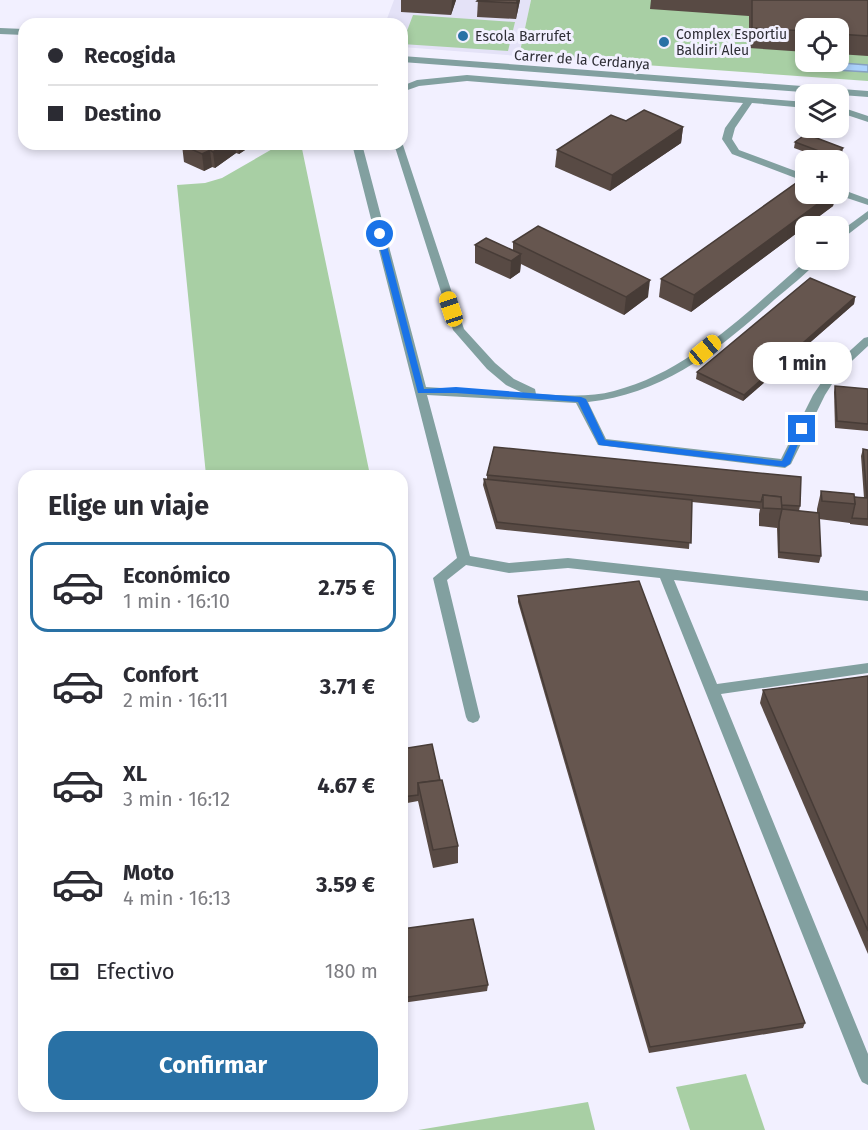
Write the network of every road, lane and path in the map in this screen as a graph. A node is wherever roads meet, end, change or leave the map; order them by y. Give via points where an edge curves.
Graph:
1 (0, 31) edge
2 (18, 32) edge
3 (408, 60) edge
4 (408, 87) edge
5 (868, 94) edge
6 (749, 101) junction
7 (795, 104) edge
8 (849, 112) edge
9 (868, 119) edge
10 (359, 150) edge
11 (401, 150) edge
12 (795, 175) edge
13 (849, 195) edge
14 (868, 202) edge
15 (868, 214) edge
16 (849, 230) edge
17 (801, 270) edge
18 (868, 340) edge
19 (421, 391) junction
20 (538, 396) junction
21 (581, 399) junction
22 (464, 560) junction
23 (665, 574) junction
24 (868, 596) edge
25 (868, 668) edge
26 (712, 690) junction
27 (473, 717) dead end
28 (868, 1076) edge

1 - 2 street
3 - 5 street, Carrer de la Cerdanya
4 - 6 lane via 467,78
6 - 7 lane
6 - 12 lane via 730,128 727,139 735,152
8 - 9 lane
10 - 19 lane
11 - 20 lane via 459,330 510,382
13 - 14 lane
15 - 16 lane
17 - 21 lane via 687,365 618,394
18 - 21 lane via 835,371 785,464 602,442
19 - 20 lane
19 - 22 lane
20 - 21 lane
22 - 23 lane via 509,568 568,563
22 - 27 lane via 440,578
23 - 24 lane
23 - 26 lane
25 - 26 lane
26 - 28 lane

